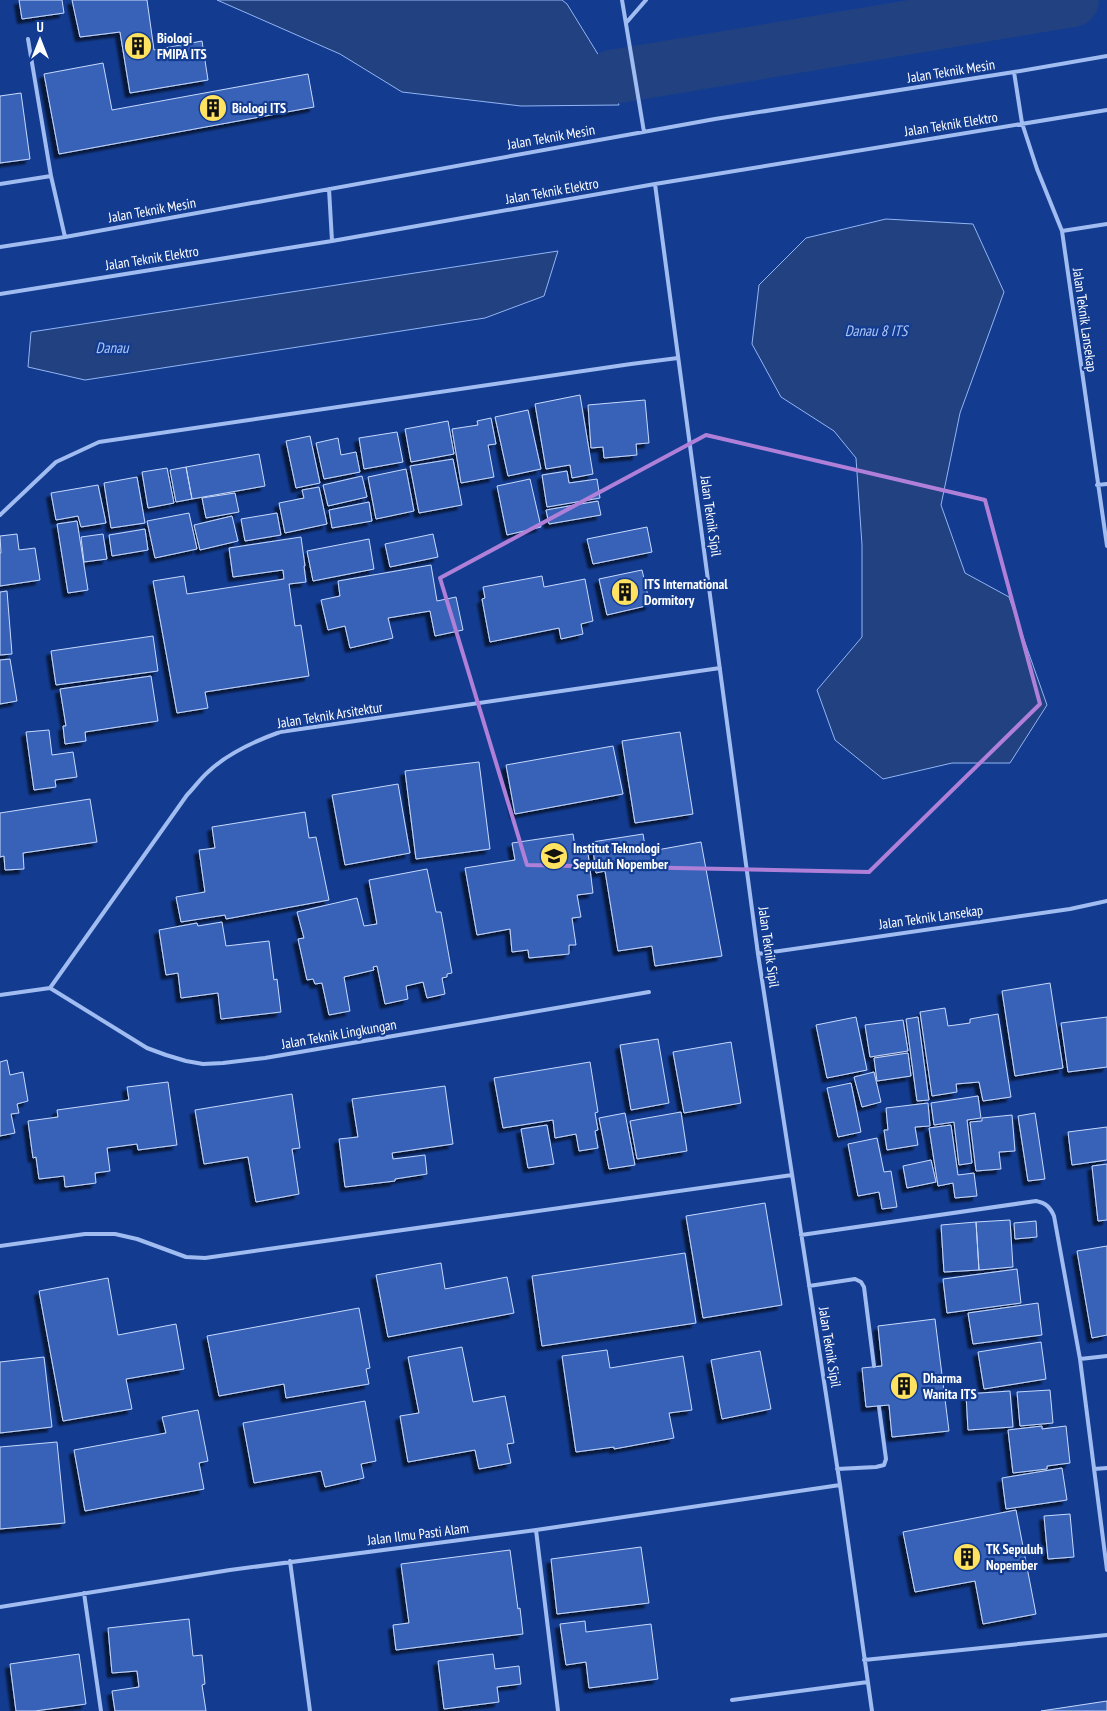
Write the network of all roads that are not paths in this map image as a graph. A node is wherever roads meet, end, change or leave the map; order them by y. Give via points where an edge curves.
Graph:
1 (622, 0) edge
2 (646, 0) edge
3 (626, 23) junction
4 (28, 39) dead end
5 (1107, 56) edge
6 (1014, 72) junction
7 (1107, 110) edge
8 (1022, 123) junction
9 (644, 132) junction
10 (51, 176) junction
11 (0, 184) edge
12 (655, 184) junction
13 (329, 189) junction
14 (1107, 224) edge
15 (1062, 231) junction
16 (65, 237) junction
17 (332, 241) junction
18 (0, 247) edge
19 (0, 294) edge
20 (678, 358) junction
21 (1107, 484) edge
22 (1097, 485) junction
23 (0, 515) edge
24 (1107, 546) edge
25 (720, 668) junction
26 (1107, 902) edge
27 (758, 954) junction
28 (50, 988) junction
29 (649, 992) dead end
30 (0, 995) edge
31 (792, 1175) junction
32 (801, 1235) junction
33 (0, 1246) edge
34 (809, 1286) junction
35 (1107, 1356) edge
36 (1080, 1359) junction
37 (874, 1366) dead end
38 (879, 1407) dead end
39 (1107, 1468) edge
40 (837, 1469) junction
41 (1094, 1469) junction
42 (840, 1485) junction
43 (536, 1530) junction
44 (290, 1561) junction
45 (1107, 1570) edge
46 (84, 1593) junction
47 (0, 1607) edge
48 (1107, 1635) edge
49 (864, 1660) junction
50 (868, 1682) junction
51 (732, 1700) dead end
52 (101, 1711) edge
53 (310, 1711) edge
54 (558, 1711) edge
55 (872, 1711) edge

1 - 3 lane
2 - 3 lane
3 - 9 lane
4 - 10 lane
5 - 6 lane, Jalan Teknik Mesin
6 - 8 lane, Jalan Teknik Lansekap
6 - 9 lane, Jalan Teknik Mesin
7 - 8 lane, Jalan Teknik Elektro
8 - 12 lane, Jalan Teknik Elektro
8 - 15 lane, Jalan Teknik Lansekap
9 - 13 lane, Jalan Teknik Mesin
10 - 11 lane
10 - 16 lane
12 - 17 lane, Jalan Teknik Elektro
12 - 20 lane, Jalan Teknik Sipil
13 - 16 lane, Jalan Teknik Mesin
13 - 17 lane
14 - 15 lane
15 - 22 lane, Jalan Teknik Lansekap
16 - 18 lane, Jalan Teknik Mesin
17 - 19 lane, Jalan Teknik Elektro
20 - 23 lane via 99,442 56,462
20 - 25 lane, Jalan Teknik Sipil
21 - 22 lane
22 - 24 lane, Jalan Teknik Lansekap
25 - 27 lane, Jalan Teknik Sipil
25 - 28 lane, Jalan Teknik Arsitektur via 280,732 262,739 227,757 187,795
26 - 27 lane, Jalan Teknik Lansekap
27 - 31 lane, Jalan Teknik Sipil
28 - 29 lane, Jalan Teknik Lingkungan via 148,1048 203,1064 265,1058
28 - 30 lane
31 - 32 lane, Jalan Teknik Sipil
31 - 33 lane via 205,1258 186,1257 115,1234 85,1234
32 - 34 lane, Jalan Teknik Sipil
32 - 36 lane via 1036,1201 1046,1204 1054,1216
34 - 37 lane via 855,1279 861,1282
34 - 40 lane, Jalan Teknik Sipil
35 - 36 lane
36 - 41 lane
38 - 40 lane via 886,1459 884,1465
39 - 41 lane
40 - 42 lane, Jalan Teknik Sipil
41 - 45 lane
42 - 43 lane, Jalan Ilmu Pasti Alam
42 - 49 lane, Jalan Teknik Sipil
43 - 44 lane, Jalan Ilmu Pasti Alam
43 - 54 lane
44 - 46 lane, Jalan Ilmu Pasti Alam
44 - 53 lane
46 - 47 lane, Jalan Ilmu Pasti Alam
46 - 52 lane
48 - 49 lane
49 - 50 lane, Jalan Teknik Sipil
50 - 51 lane
50 - 55 lane, Jalan Teknik Sipil

